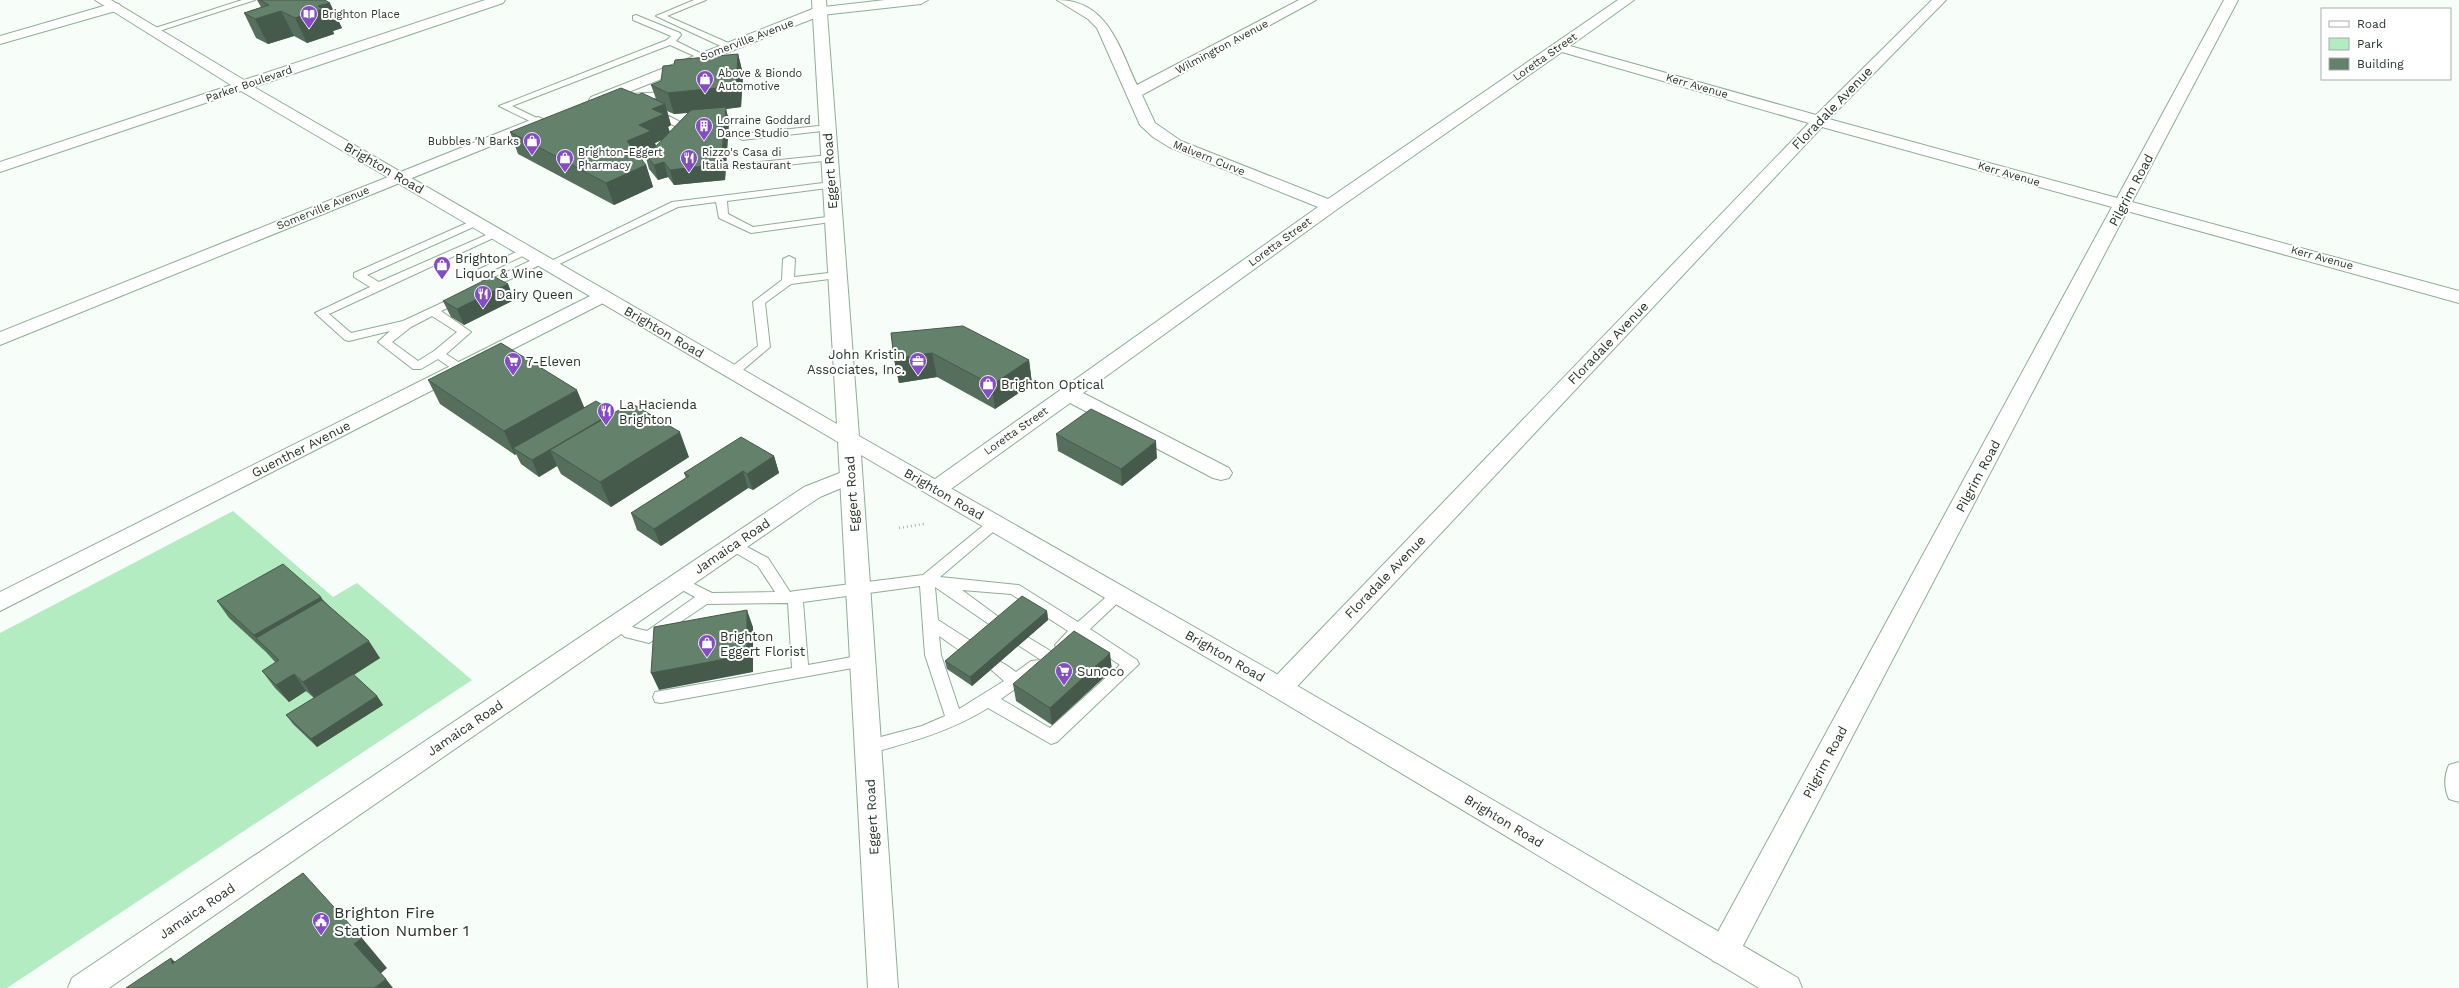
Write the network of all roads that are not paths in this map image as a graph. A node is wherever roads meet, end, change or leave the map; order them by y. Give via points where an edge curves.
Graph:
1 (251, 0) edge
2 (498, 0) edge
3 (702, 0) edge
4 (921, 0) edge
5 (1064, 0) edge
6 (1309, 0) edge
7 (1627, 0) edge
8 (1940, 0) edge
9 (2231, 0) edge
10 (108, 3) edge
11 (820, 6) edge
12 (636, 18) dead end
13 (153, 30) junction
14 (0, 40) edge
15 (670, 42) junction
16 (730, 46) junction
17 (1560, 47) junction
18 (704, 57) junction
19 (243, 86) junction
20 (1134, 93) junction
21 (619, 95) junction
22 (665, 95) edge
23 (580, 106) edge
24 (545, 120) joint
25 (1819, 121) junction
26 (828, 128) junction
27 (742, 137) dead end
28 (670, 143) edge
29 (830, 158) junction
30 (739, 167) dead end
31 (0, 168) edge
32 (399, 177) junction
33 (831, 186) junction
34 (721, 198) junction
35 (2123, 205) junction
36 (1330, 206) junction
37 (834, 220) junction
38 (476, 222) junction
39 (497, 234) junction
40 (525, 251) junction
41 (789, 259) dead end
42 (545, 262) junction
43 (837, 274) junction
44 (788, 281) junction
45 (494, 283) junction
46 (379, 287) junction
47 (602, 296) junction
48 (2459, 297) edge
49 (432, 311) junction
50 (407, 324) junction
51 (0, 339) edge
52 (438, 354) junction
53 (459, 368) junction
54 (733, 372) junction
55 (1069, 394) junction
56 (848, 439) junction
57 (1221, 472) dead end
58 (850, 476) junction
59 (936, 489) junction
60 (995, 523) junction
61 (734, 545) junction
62 (680, 582) junction
63 (935, 582) junction
64 (859, 590) junction
65 (1119, 594) junction
66 (706, 597) junction
67 (791, 597) junction
68 (0, 602) edge
69 (932, 623) junction
70 (618, 624) junction
71 (999, 625) edge
72 (1079, 630) junction
73 (1024, 640) edge
74 (970, 649) edge
75 (1048, 657) junction
76 (863, 661) junction
77 (995, 666) dead end
78 (800, 672) junction
79 (1016, 681) junction
80 (1280, 688) junction
81 (661, 697) dead end
82 (988, 700) junction
83 (955, 720) junction
84 (868, 746) junction
85 (2459, 773) edge
86 (2459, 791) edge
87 (1724, 951) junction
88 (83, 988) edge
89 (883, 988) edge
90 (1787, 988) edge

1 - 13 lane
2 - 19 street, Parker Boulevard
3 - 16 lane via 660,16
4 - 11 street, Somerville Avenue
5 - 20 street, Malvern Curve via 1089,13 1103,26
6 - 20 street, Wilmington Avenue
7 - 17 street, Loretta Street
8 - 25 street, Floradale Avenue
9 - 35 street, Pilgrim Road
10 - 13 street, Brighton Road
10 - 14 street
11 - 16 street, Somerville Avenue
11 - 26 street, Eggert Road
12 - 15 lane via 677,36
13 - 19 street, Brighton Road
15 - 18 lane
15 - 24 lane via 504,106
16 - 18 street, Somerville Avenue
17 - 25 street, Kerr Avenue
17 - 36 street, Loretta Street
18 - 21 street, Somerville Avenue
19 - 31 street, Parker Boulevard
19 - 32 street, Brighton Road
20 - 36 street, Malvern Curve via 1148,125 1175,144
21 - 22 lane
21 - 23 street, Somerville Avenue
21 - 28 lane via 685,127
24 - 32 street, Somerville Avenue
25 - 35 street, Kerr Avenue
25 - 80 street, Floradale Avenue
26 - 27 lane
26 - 29 street, Eggert Road
29 - 30 lane
29 - 33 street, Eggert Road
32 - 38 street, Brighton Road
32 - 51 street, Somerville Avenue
33 - 34 lane
33 - 37 street, Eggert Road
34 - 37 lane via 723,216 751,230
34 - 42 lane via 676,204
35 - 48 street, Kerr Avenue
35 - 87 street, Pilgrim Road
36 - 55 street, Loretta Street
37 - 43 street, Eggert Road
38 - 39 street, Brighton Road
38 - 46 lane via 358,275
39 - 40 street, Brighton Road
39 - 46 lane
40 - 42 street, Brighton Road
40 - 45 lane via 479,273
41 - 44 lane
42 - 45 lane
42 - 47 street, Brighton Road
43 - 44 lane
43 - 56 street, Eggert Road
44 - 54 lane via 759,302 764,347
45 - 49 lane
46 - 50 lane via 321,313 349,337
47 - 53 street, Guenther Avenue
47 - 54 street, Brighton Road
49 - 50 lane
49 - 52 lane via 465,332
50 - 52 lane via 384,342 417,366
52 - 53 lane
53 - 68 street, Guenther Avenue
54 - 56 street, Brighton Road
55 - 57 street
55 - 59 street, Loretta Street
56 - 58 street, Eggert Road
56 - 59 street, Brighton Road
58 - 61 street, Jamaica Road via 812,492
58 - 64 street, Eggert Road
59 - 60 street, Brighton Road
60 - 63 lane
60 - 65 street, Brighton Road
61 - 62 street, Jamaica Road
61 - 67 lane via 763,562
62 - 66 lane
62 - 70 street, Jamaica Road
63 - 64 lane via 904,581
63 - 69 lane
63 - 71 lane
63 - 72 lane via 1014,589
64 - 67 lane
64 - 76 street, Eggert Road
65 - 72 lane
65 - 80 street, Brighton Road
66 - 67 lane
66 - 70 lane via 649,637 631,633
67 - 78 lane
69 - 74 lane
69 - 83 lane via 933,655
70 - 88 street, Jamaica Road
72 - 75 lane
72 - 82 lane via 1131,664 1050,737
73 - 75 lane
75 - 79 lane
76 - 78 lane
76 - 84 street, Eggert Road
77 - 79 lane
78 - 81 lane
79 - 82 lane
80 - 87 street, Brighton Road
82 - 83 lane
83 - 84 lane via 920,734
84 - 89 street, Eggert Road
85 - 86 street
87 - 90 street, Brighton Road

